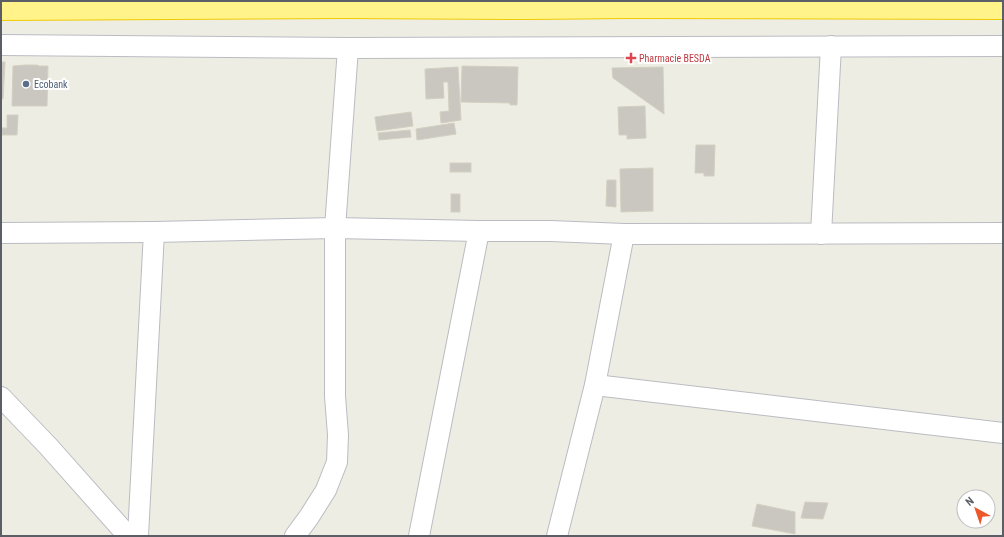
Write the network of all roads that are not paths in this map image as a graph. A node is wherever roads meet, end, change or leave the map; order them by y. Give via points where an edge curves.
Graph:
1 (1003, 8) edge
2 (1, 9) edge
3 (1, 45) edge
4 (831, 46) junction
5 (1003, 46) edge
6 (348, 48) junction
7 (335, 228) junction
8 (480, 231) junction
9 (154, 232) junction
10 (1, 233) edge
11 (1003, 233) edge
12 (624, 234) junction
13 (821, 234) junction
14 (595, 385) junction
15 (1, 397) edge
16 (1003, 433) edge
17 (128, 536) edge
18 (138, 536) edge
19 (295, 536) edge
20 (419, 536) edge
21 (557, 536) edge

1 - 2 highway
3 - 6 street
4 - 5 street
4 - 6 street
4 - 13 street
6 - 7 street
7 - 8 street
7 - 9 street
7 - 19 street via 337,462 326,490
8 - 12 street
8 - 20 street
9 - 10 street
9 - 18 street
11 - 13 street
12 - 13 street
12 - 14 street
14 - 16 street
14 - 21 street
15 - 17 street

